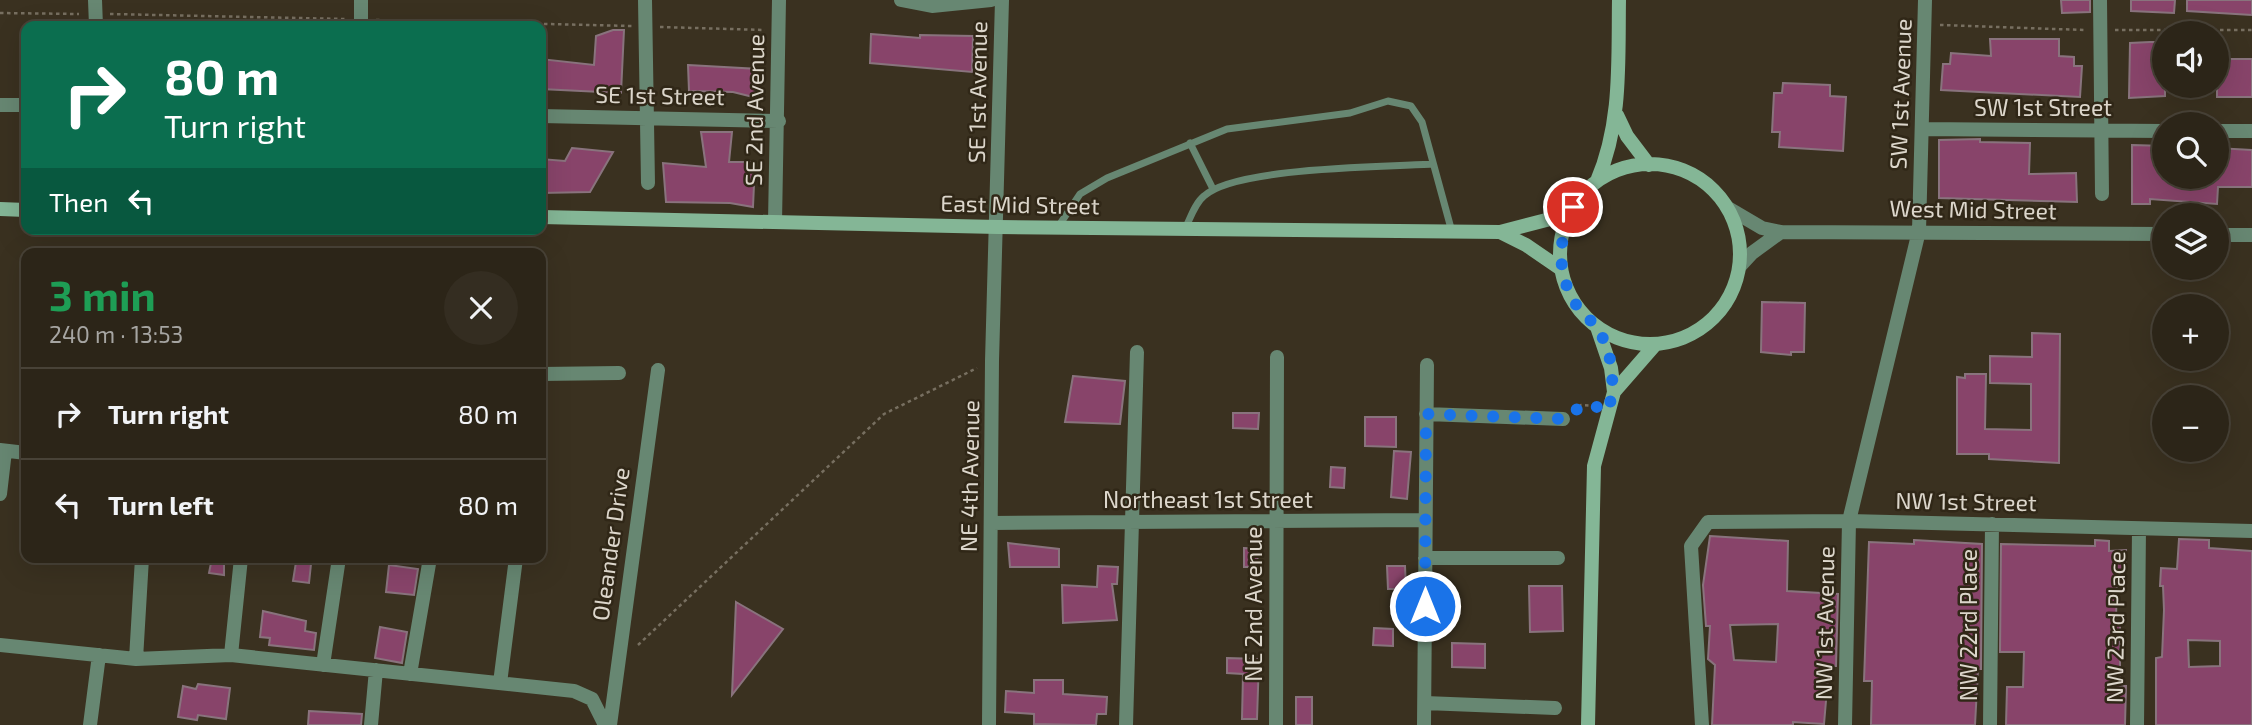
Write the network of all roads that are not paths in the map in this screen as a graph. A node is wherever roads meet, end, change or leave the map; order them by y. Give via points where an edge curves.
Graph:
1 (361, 0) edge
2 (645, 0) edge
3 (779, 0) edge
4 (901, 0) edge
5 (991, 0) edge
6 (1002, 0) edge
7 (1619, 0) edge
8 (1925, 0) edge
9 (2100, 0) edge
10 (361, 21) edge
11 (0, 104) edge
12 (21, 105) edge
13 (1616, 114) junction
14 (546, 116) edge
15 (645, 117) junction
16 (779, 121) junction
17 (1922, 129) junction
18 (2099, 131) junction
19 (2152, 131) edge
20 (2229, 131) edge
21 (2252, 131) edge
22 (1190, 143) junction
23 (1432, 164) junction
24 (1649, 165) junction
25 (1597, 181) junction
26 (648, 183) dead end
27 (1213, 189) junction
28 (2102, 194) dead end
29 (1573, 207) junction
30 (1728, 208) junction
31 (0, 209) edge
32 (21, 210) edge
33 (546, 217) edge
34 (775, 222) junction
35 (998, 227) junction
36 (1057, 228) junction
37 (1184, 229) junction
38 (1919, 231) junction
39 (1452, 232) junction
40 (1500, 232) junction
41 (1781, 232) junction
42 (2152, 234) edge
43 (2229, 235) edge
44 (2252, 236) edge
45 (1740, 266) junction
46 (1561, 269) junction
47 (1597, 327) junction
48 (1655, 345) junction
49 (1136, 352) dead end
50 (1277, 357) dead end
51 (1427, 366) dead end
52 (657, 370) dead end
53 (619, 373) dead end
54 (546, 374) edge
55 (1614, 393) junction
56 (1426, 414) junction
57 (1563, 419) road end
58 (2, 450) edge
59 (21, 452) edge
60 (0, 494) edge
61 (1425, 520) junction
62 (1277, 521) junction
63 (1849, 521) junction
64 (1132, 522) junction
65 (991, 523) junction
66 (1992, 524) junction
67 (2139, 529) junction
68 (2252, 531) edge
69 (1425, 558) junction
70 (1558, 558) dead end
71 (142, 563) edge
72 (240, 563) edge
73 (338, 563) edge
74 (429, 563) edge
75 (515, 563) edge
76 (0, 645) edge
77 (99, 655) junction
78 (231, 655) junction
79 (136, 659) junction
80 (323, 664) junction
81 (376, 670) junction
82 (410, 674) junction
83 (500, 683) junction
84 (1425, 702) junction
85 (1555, 708) dead end
86 (90, 725) edge
87 (370, 725) edge
88 (607, 725) edge
89 (989, 725) edge
90 (1126, 725) edge
91 (1276, 725) edge
92 (1424, 725) edge
93 (1588, 725) edge
94 (1702, 725) edge
95 (1845, 725) edge
96 (1990, 725) edge
97 (2137, 725) edge

1 - 10 street
2 - 15 street
3 - 16 street, SE 2nd Avenue
4 - 5 street via 932,6
6 - 35 street, SE 1st Avenue
7 - 13 street
8 - 17 street, SW 1st Avenue
9 - 18 street
11 - 12 street
13 - 24 street
13 - 25 street via 1613,138
14 - 15 street, SE 1st Street
15 - 16 street, SE 1st Street
15 - 26 street
16 - 34 street, SE 2nd Avenue
17 - 18 street, SW 1st Street
17 - 38 street, SW 1st Avenue
18 - 19 street, SW 1st Street
18 - 28 street
20 - 21 street
22 - 23 lane via 1227,129 1350,113 1388,101 1411,106 1422,122
22 - 27 lane
22 - 36 lane via 1133,164 1080,194
23 - 27 lane via 1261,176
23 - 39 lane
24 - 25 street via 1621,169
24 - 30 street via 1670,166 1693,175 1713,189
25 - 29 street
27 - 37 lane via 1202,197
29 - 40 street, East Mid Street via 1554,218
29 - 46 street via 1564,227
30 - 41 street, West Mid Street via 1762,228
30 - 45 street via 1739,236
31 - 32 street
33 - 34 street, East Mid Street
34 - 35 street, East Mid Street
35 - 36 street, East Mid Street
35 - 65 street, NE 4th Avenue
36 - 37 street, East Mid Street
37 - 39 street, East Mid Street
38 - 41 street, West Mid Street
38 - 42 street, West Mid Street
38 - 63 street, SW 1st Avenue
39 - 40 street, East Mid Street
40 - 46 street, East Mid Street
41 - 45 street
43 - 44 street
45 - 48 street via 1734,290 1712,320 1680,340
46 - 47 street via 1568,292
47 - 48 street via 1625,341
47 - 55 street
48 - 55 street
49 - 64 street
50 - 62 street, NE 2nd Avenue
51 - 56 street
52 - 88 street, Oleander Drive
53 - 54 street
55 - 93 street via 1594,466
56 - 57 street
56 - 61 street
58 - 59 street
58 - 60 street
61 - 62 street, Northeast 1st Street
61 - 69 street
62 - 64 street, Northeast 1st Street
62 - 91 street, NE 2nd Avenue
63 - 66 street, NW 1st Street
63 - 94 street, NW 1st Street via 1708,522 1691,546
63 - 95 street, NW 1st Avenue
64 - 65 street, Northeast 1st Street
64 - 90 street
65 - 89 street, NE 4th Avenue
66 - 67 street, NW 1st Street
66 - 96 street, NW 22rd Place
67 - 68 street, NW 1st Street
67 - 97 street, NW 23rd Place
69 - 70 street
69 - 84 street
71 - 79 street
72 - 78 street
73 - 80 street
74 - 82 street
75 - 83 street
76 - 77 street
77 - 79 street
77 - 86 street
78 - 79 street
78 - 80 street
80 - 81 street
81 - 82 street
81 - 87 street
82 - 83 street
83 - 88 street via 574,691 592,699
84 - 85 street
84 - 92 street

